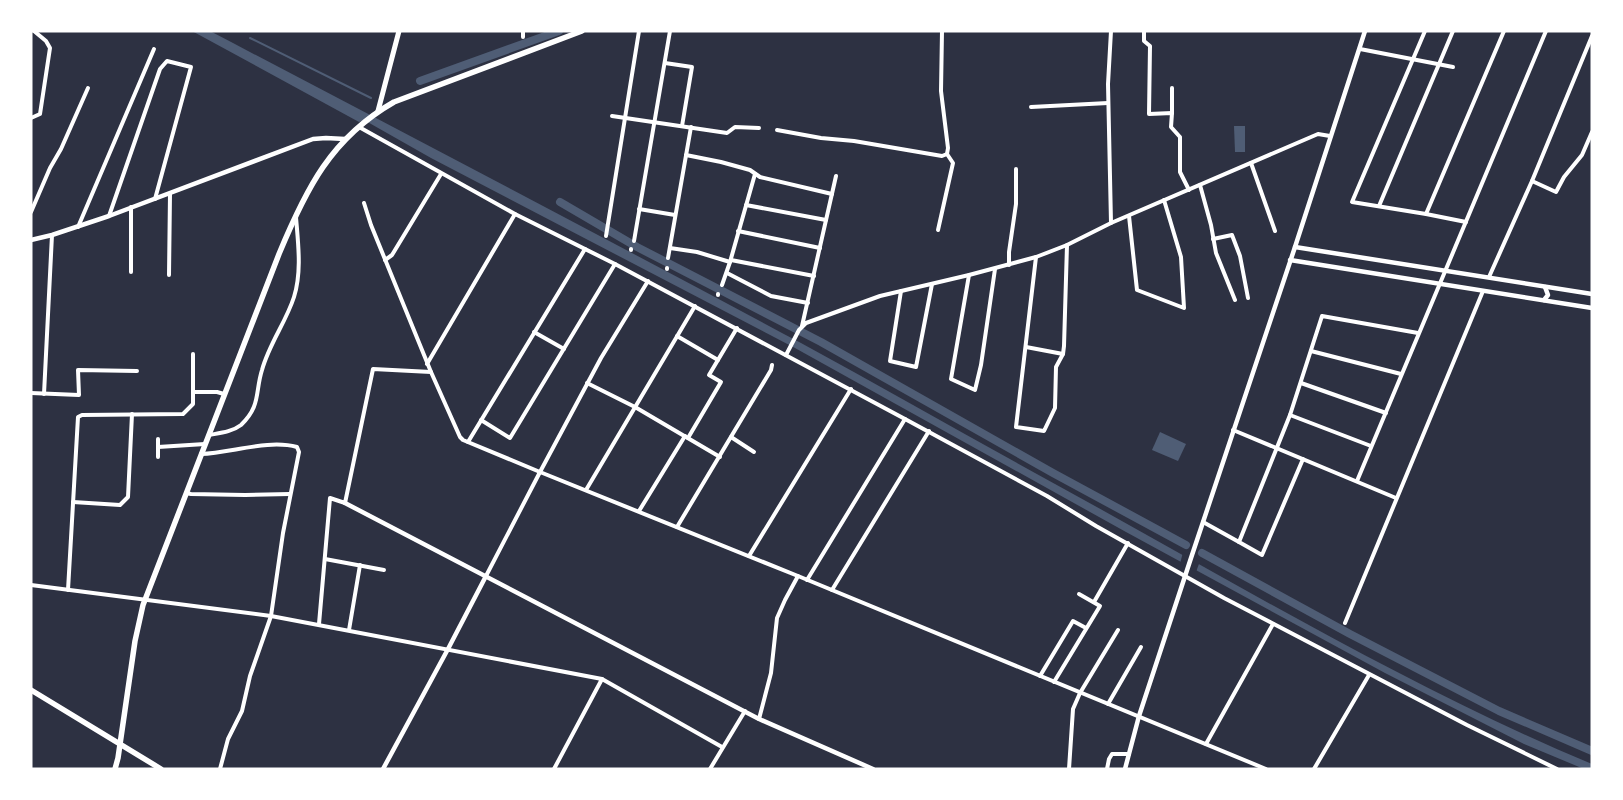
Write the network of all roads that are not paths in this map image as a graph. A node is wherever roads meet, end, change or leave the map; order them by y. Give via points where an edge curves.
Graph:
1 (34, 31) edge
2 (399, 31) edge
3 (523, 31) edge
4 (582, 31) edge
5 (639, 31) edge
6 (670, 31) edge
7 (942, 31) edge
8 (1111, 31) edge
9 (1144, 31) edge
10 (1365, 31) edge
11 (1425, 31) edge
12 (1454, 31) edge
13 (1504, 31) edge
14 (1546, 31) edge
15 (1592, 36) edge
16 (523, 37) dead end
17 (154, 48) dead end
18 (1360, 49) junction
19 (1412, 59) junction
20 (665, 63) junction
21 (1438, 65) junction
22 (1453, 67) dead end
23 (88, 88) dead end
24 (1172, 88) dead end
25 (1108, 103) junction
26 (1030, 107) dead end
27 (376, 112) junction
28 (1172, 113) junction
29 (612, 116) dead end
30 (31, 118) edge
31 (624, 118) junction
32 (655, 122) junction
33 (360, 126) junction
34 (682, 126) junction
35 (691, 127) junction
36 (759, 128) dead end
37 (777, 130) dead end
38 (1592, 132) edge
39 (1330, 136) junction
40 (345, 139) junction
41 (947, 154) junction
42 (686, 155) junction
43 (1251, 163) junction
44 (1016, 169) dead end
45 (441, 174) junction
46 (755, 174) junction
47 (836, 176) dead end
48 (1532, 181) junction
49 (1200, 185) junction
50 (1189, 190) junction
51 (170, 194) junction
52 (832, 194) junction
53 (155, 199) junction
54 (1164, 200) junction
55 (364, 203) dead end
56 (746, 205) junction
57 (1379, 206) junction
58 (132, 207) junction
59 (639, 209) junction
60 (31, 212) edge
61 (296, 214) junction
62 (515, 214) junction
63 (1426, 214) junction
64 (676, 215) junction
65 (109, 216) junction
66 (1130, 216) junction
67 (826, 220) junction
68 (1466, 222) junction
69 (1111, 223) junction
70 (78, 227) junction
71 (938, 230) dead end
72 (1275, 231) dead end
73 (738, 232) junction
74 (606, 234) dead end
75 (52, 235) junction
76 (1213, 239) junction
77 (31, 240) edge
78 (634, 241) dead end
79 (1067, 245) junction
80 (1295, 246) junction
81 (670, 248) junction
82 (820, 248) junction
83 (585, 249) junction
84 (1036, 257) junction
85 (668, 258) dead end
86 (385, 260) junction
87 (1290, 260) junction
88 (731, 261) junction
89 (615, 264) junction
90 (1009, 265) junction
91 (995, 268) junction
92 (1446, 270) junction
93 (131, 272) dead end
94 (727, 273) junction
95 (169, 275) dead end
96 (969, 275) junction
97 (814, 276) junction
98 (1489, 277) junction
99 (648, 281) junction
100 (932, 284) junction
101 (1440, 284) junction
102 (722, 286) dead end
103 (1545, 286) junction
104 (901, 291) junction
105 (1483, 291) junction
106 (1592, 294) edge
107 (1248, 298) dead end
108 (1235, 300) dead end
109 (1544, 300) junction
110 (808, 303) junction
111 (695, 306) junction
112 (1592, 308) edge
113 (737, 328) junction
114 (799, 330) junction
115 (534, 332) junction
116 (1418, 334) junction
117 (677, 336) junction
118 (1026, 347) junction
119 (564, 349) junction
120 (1311, 351) junction
121 (193, 354) dead end
122 (1063, 354) junction
123 (786, 355) junction
124 (718, 360) junction
125 (427, 364) junction
126 (772, 365) dead end
127 (137, 371) dead end
128 (431, 372) junction
129 (1401, 374) junction
130 (587, 383) junction
131 (1301, 383) junction
132 (851, 389) junction
133 (193, 392) junction
134 (31, 393) edge
135 (44, 394) junction
136 (224, 394) junction
137 (635, 407) junction
138 (1386, 413) junction
139 (132, 414) junction
140 (1290, 415) junction
141 (905, 419) junction
142 (481, 420) junction
143 (1233, 430) junction
144 (929, 432) junction
145 (208, 435) junction
146 (686, 437) junction
147 (731, 437) junction
148 (158, 439) dead end
149 (468, 442) junction
150 (205, 444) junction
151 (1371, 446) junction
152 (158, 447) junction
153 (1278, 448) junction
154 (754, 452) dead end
155 (201, 454) junction
156 (158, 457) dead end
157 (720, 457) junction
158 (1303, 459) junction
159 (540, 472) junction
160 (1357, 481) junction
161 (586, 490) junction
162 (186, 493) junction
163 (290, 494) junction
164 (1396, 498) junction
165 (72, 502) junction
166 (345, 503) junction
167 (639, 511) junction
168 (1203, 522) junction
169 (678, 526) junction
170 (1239, 542) junction
171 (1128, 543) junction
172 (749, 556) junction
173 (325, 559) junction
174 (360, 565) junction
175 (384, 570) dead end
176 (486, 576) junction
177 (798, 576) junction
178 (1185, 576) junction
179 (807, 580) junction
180 (31, 585) edge
181 (68, 590) junction
182 (832, 590) junction
183 (1079, 594) dead end
184 (144, 601) junction
185 (1094, 602) junction
186 (271, 616) junction
187 (1345, 623) dead end
188 (319, 624) junction
189 (1274, 624) junction
190 (1086, 628) junction
191 (349, 630) junction
192 (1118, 630) dead end
193 (1141, 647) dead end
194 (448, 649) junction
195 (1369, 675) junction
196 (1040, 676) junction
197 (602, 679) junction
198 (1054, 682) junction
199 (31, 690) edge
200 (1080, 693) junction
201 (1108, 704) junction
202 (745, 711) junction
203 (1139, 716) junction
204 (759, 718) junction
205 (1206, 744) junction
206 (120, 745) junction
207 (722, 747) junction
208 (1128, 754) junction
209 (114, 769) edge
210 (161, 769) edge
211 (220, 769) edge
212 (383, 769) edge
213 (554, 769) edge
214 (710, 769) edge
215 (873, 769) edge
216 (1069, 769) edge
217 (1107, 769) edge
218 (1125, 769) edge
219 (1266, 769) edge
220 (1314, 769) edge
221 (1557, 769) edge

1 - 30 street via 50,48 40,114
2 - 27 main road
3 - 16 street
4 - 27 main road via 396,101
5 - 31 street
6 - 20 street
7 - 41 street via 941,91
8 - 25 street
9 - 28 street via 1144,41 1150,46 1149,114
10 - 18 street
11 - 19 street
12 - 21 street
13 - 63 street
14 - 68 street
15 - 48 street
17 - 70 street
18 - 19 street
18 - 39 street
19 - 21 street
19 - 57 street via 1352,202
20 - 32 street
20 - 34 street via 692,67
21 - 22 street
21 - 57 street
23 - 60 street
24 - 28 street
25 - 26 street
25 - 69 street
27 - 33 main road
28 - 50 street via 1171,127 1180,136 1180,172
29 - 31 street
31 - 32 street
31 - 74 street
32 - 34 street
32 - 59 street
33 - 40 main road
33 - 45 street
34 - 35 street
35 - 36 street via 727,134 734,127
35 - 42 street
37 - 41 street via 942,156
38 - 48 street via 1582,155 1556,192
39 - 43 street via 1318,134
39 - 80 street
40 - 51 street via 313,139
40 - 61 main road via 310,186
41 - 71 street via 953,162
42 - 46 street via 750,170
42 - 64 street
43 - 49 street
43 - 72 street
44 - 90 street via 1016,204
45 - 62 street
45 - 86 street via 392,255
46 - 52 street
46 - 56 street
47 - 52 street
48 - 98 street
49 - 50 street
49 - 76 street
50 - 54 street
51 - 53 street
51 - 95 street
52 - 67 street
53 - 58 street
53 - 65 street via 191,67 167,61 160,69
54 - 66 street
54 - 66 street via 1181,257 1184,308 1137,290
55 - 86 street
56 - 67 street
56 - 73 street
57 - 63 street
58 - 65 street
58 - 93 street
59 - 64 street
59 - 78 street
61 - 136 main road
61 - 145 street via 299,253 294,296 262,368 259,394 253,410 231,431
62 - 83 street
62 - 125 street
63 - 68 street
64 - 81 street
65 - 70 street
66 - 69 street
67 - 82 street
68 - 92 street
69 - 79 street
70 - 75 street
73 - 82 street
73 - 88 street
75 - 77 street
75 - 135 street
76 - 107 street via 1232,235 1240,256
76 - 108 street
79 - 84 street
79 - 122 street
80 - 87 street
80 - 92 street
81 - 85 street
81 - 88 street
82 - 97 street
83 - 89 street
83 - 115 street
84 - 90 street
84 - 118 street
86 - 125 street
87 - 101 street
87 - 143 street
88 - 94 street
88 - 97 street
89 - 99 street
89 - 119 street
90 - 91 street
91 - 96 street
91 - 96 street via 975,390 952,379
92 - 98 street
92 - 101 street
94 - 102 street
94 - 110 street via 771,296
96 - 100 street
97 - 110 street
98 - 103 street
99 - 111 street
99 - 130 street
100 - 104 street
100 - 104 street via 916,366 890,361
101 - 105 street
101 - 116 street
103 - 106 street
103 - 109 street via 1548,295
104 - 114 street via 856,304
105 - 109 street
105 - 164 street
109 - 112 street
110 - 114 street
111 - 113 street
111 - 117 street
113 - 123 street
113 - 124 street
114 - 123 street
115 - 119 street
115 - 142 street
116 - 120 street via 1322,316
116 - 129 street
117 - 124 street
117 - 137 street
118 - 122 street
118 - 122 street via 1016,427 1044,431 1054,408 1056,367
119 - 142 street via 510,438
120 - 129 street
120 - 131 street
121 - 133 street
123 - 132 street
124 - 146 street via 709,375 720,382
125 - 128 street
126 - 147 street
127 - 135 street via 78,370 79,395
128 - 149 street via 460,437
128 - 166 street via 373,368
129 - 138 street
130 - 137 street
130 - 159 street
131 - 138 street
131 - 140 street
132 - 141 street
132 - 172 street
133 - 136 street
133 - 139 street via 193,404 183,414
134 - 135 street
136 - 145 main road
137 - 146 street
137 - 161 street
138 - 151 street
139 - 165 street via 78,417
139 - 165 street via 128,498 120,505
140 - 151 street
140 - 153 street
141 - 144 street
141 - 179 street
142 - 149 street
143 - 153 street
143 - 168 street
144 - 171 street
144 - 182 street
145 - 150 main road
146 - 157 street
146 - 167 street
147 - 154 street
147 - 157 street
148 - 152 street
149 - 159 street
150 - 152 street
150 - 155 main road
151 - 160 street
152 - 156 street
153 - 158 street
153 - 170 street
155 - 162 main road
155 - 163 street via 262,446 297,447 299,452
157 - 169 street
158 - 160 street
158 - 170 street via 1262,555
159 - 161 street
159 - 176 street
160 - 164 street
161 - 167 street
162 - 163 street
162 - 184 main road
163 - 186 street
164 - 187 street
165 - 181 street
166 - 173 street via 330,498
166 - 176 street
167 - 169 street
168 - 170 street
168 - 178 street
169 - 172 street
171 - 178 street
171 - 185 street
172 - 177 street
173 - 174 street
173 - 188 street
174 - 175 street
174 - 191 street
176 - 194 street
176 - 202 street
177 - 179 street
177 - 204 street via 778,618 771,673
178 - 189 street
178 - 203 street
179 - 182 street
180 - 181 street
181 - 184 street
182 - 196 street
183 - 185 street
184 - 186 street
184 - 206 main road
185 - 190 street via 1100,606
186 - 188 street
186 - 211 street via 250,676 242,711 228,739
188 - 191 street
189 - 195 street
189 - 205 street
190 - 196 street via 1073,621
190 - 198 street
191 - 194 street
192 - 200 street
193 - 201 street
194 - 197 street
194 - 212 street
195 - 220 street
195 - 221 street
196 - 198 street
197 - 207 street
197 - 213 street
198 - 200 street
199 - 206 main road
200 - 201 street
200 - 216 street via 1074,709
201 - 203 street
202 - 204 street
202 - 207 street
203 - 205 street
203 - 208 street
204 - 215 street
205 - 219 street
206 - 209 main road
206 - 210 main road
207 - 214 street
208 - 217 street via 1112,754
208 - 218 street

